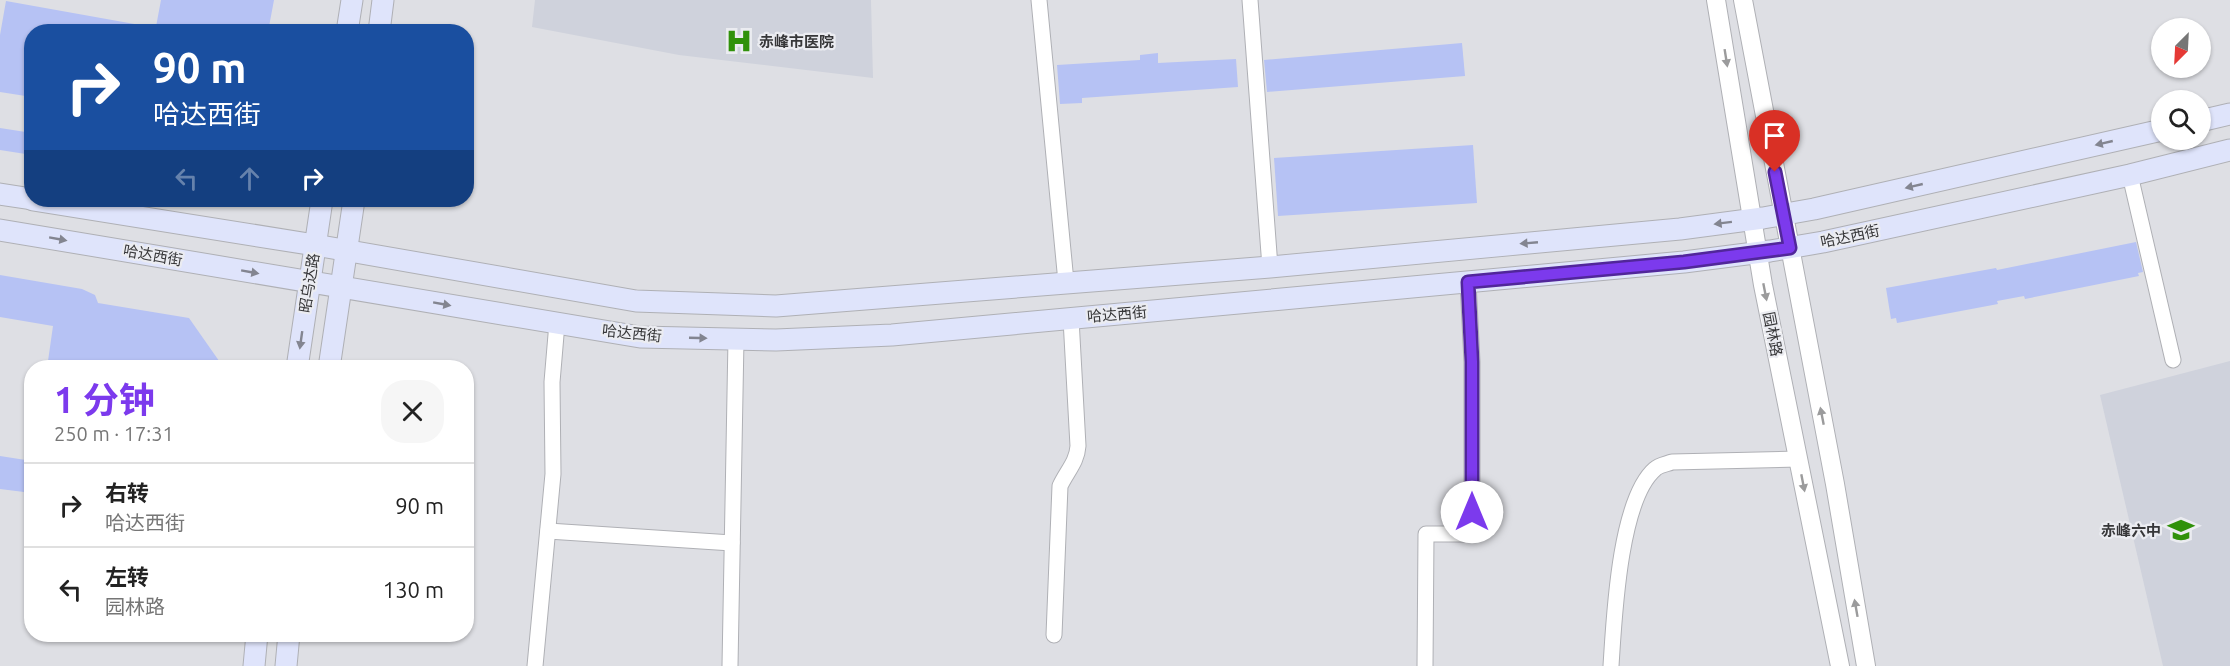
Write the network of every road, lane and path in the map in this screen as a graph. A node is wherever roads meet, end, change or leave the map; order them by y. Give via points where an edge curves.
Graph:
1 (352, 0) edge
2 (383, 0) edge
3 (1039, 0) edge
4 (1250, 0) edge
5 (1716, 0) edge
6 (1743, 0) edge
7 (348, 24) edge
8 (380, 24) edge
9 (2230, 114) edge
10 (2211, 118) edge
11 (2151, 132) edge
12 (2230, 150) edge
13 (2130, 175) junction
14 (0, 194) edge
15 (24, 198) edge
16 (81, 207) edge
17 (321, 207) edge
18 (353, 207) edge
19 (1783, 215) junction
20 (1752, 220) junction
21 (0, 230) edge
22 (315, 245) junction
23 (1790, 248) junction
24 (346, 251) junction
25 (1758, 253) junction
26 (1270, 267) junction
27 (310, 282) junction
28 (1066, 282) junction
29 (1468, 282) junction
30 (341, 287) junction
31 (1071, 319) junction
32 (556, 323) junction
33 (736, 339) junction
34 (298, 360) edge
35 (330, 360) edge
36 (2173, 360) dead end
37 (1798, 459) junction
38 (548, 531) junction
39 (732, 543) junction
40 (1054, 635) dead end
41 (256, 642) edge
42 (288, 642) edge
43 (254, 666) edge
44 (286, 666) edge
45 (535, 666) edge
46 (730, 666) edge
47 (1425, 666) edge
48 (1611, 666) edge
49 (1840, 666) edge
50 (1866, 666) edge

1 - 7 main road
2 - 8 main road
3 - 28 street
4 - 26 street
5 -> 20 street, 园林路
6 - 19 street
9 - 10 main road
11 -> 19 main road
12 - 13 main road, 哈达西街
13 - 23 main road, 哈达西街
13 - 36 street
14 - 15 main road
16 - 22 main road
17 - 22 main road, 昭乌达路
18 - 24 main road
19 - 20 main road
19 - 23 street
20 - 25 street, 园林路
20 -> 26 main road
21 -> 27 main road, 哈达西街
22 - 24 main road
22 - 27 main road, 昭乌达路
23 - 25 main road, 哈达西街
50 -> 23 street
24 - 28 main road via 636,302 776,306
24 - 30 main road
25 - 29 main road, 哈达西街
25 -> 37 street, 园林路
26 - 28 main road
27 - 30 main road, 哈达西街
27 -> 34 main road, 昭乌达路
29 - 31 main road, 哈达西街
29 - 47 street via 1472,534 1426,534
30 -> 32 main road, 哈达西街
30 - 35 main road
31 - 33 main road, 哈达西街 via 892,335
31 - 40 street via 1078,446 1077,459 1060,486
32 -> 33 main road, 哈达西街 via 640,337
32 - 38 street
33 - 39 street
37 - 48 street via 1672,462 1655,468 1639,492 1626,534 1615,596
37 -> 49 street, 园林路
38 - 39 street
38 - 45 street
39 - 46 street
41 - 43 main road
42 - 44 main road

